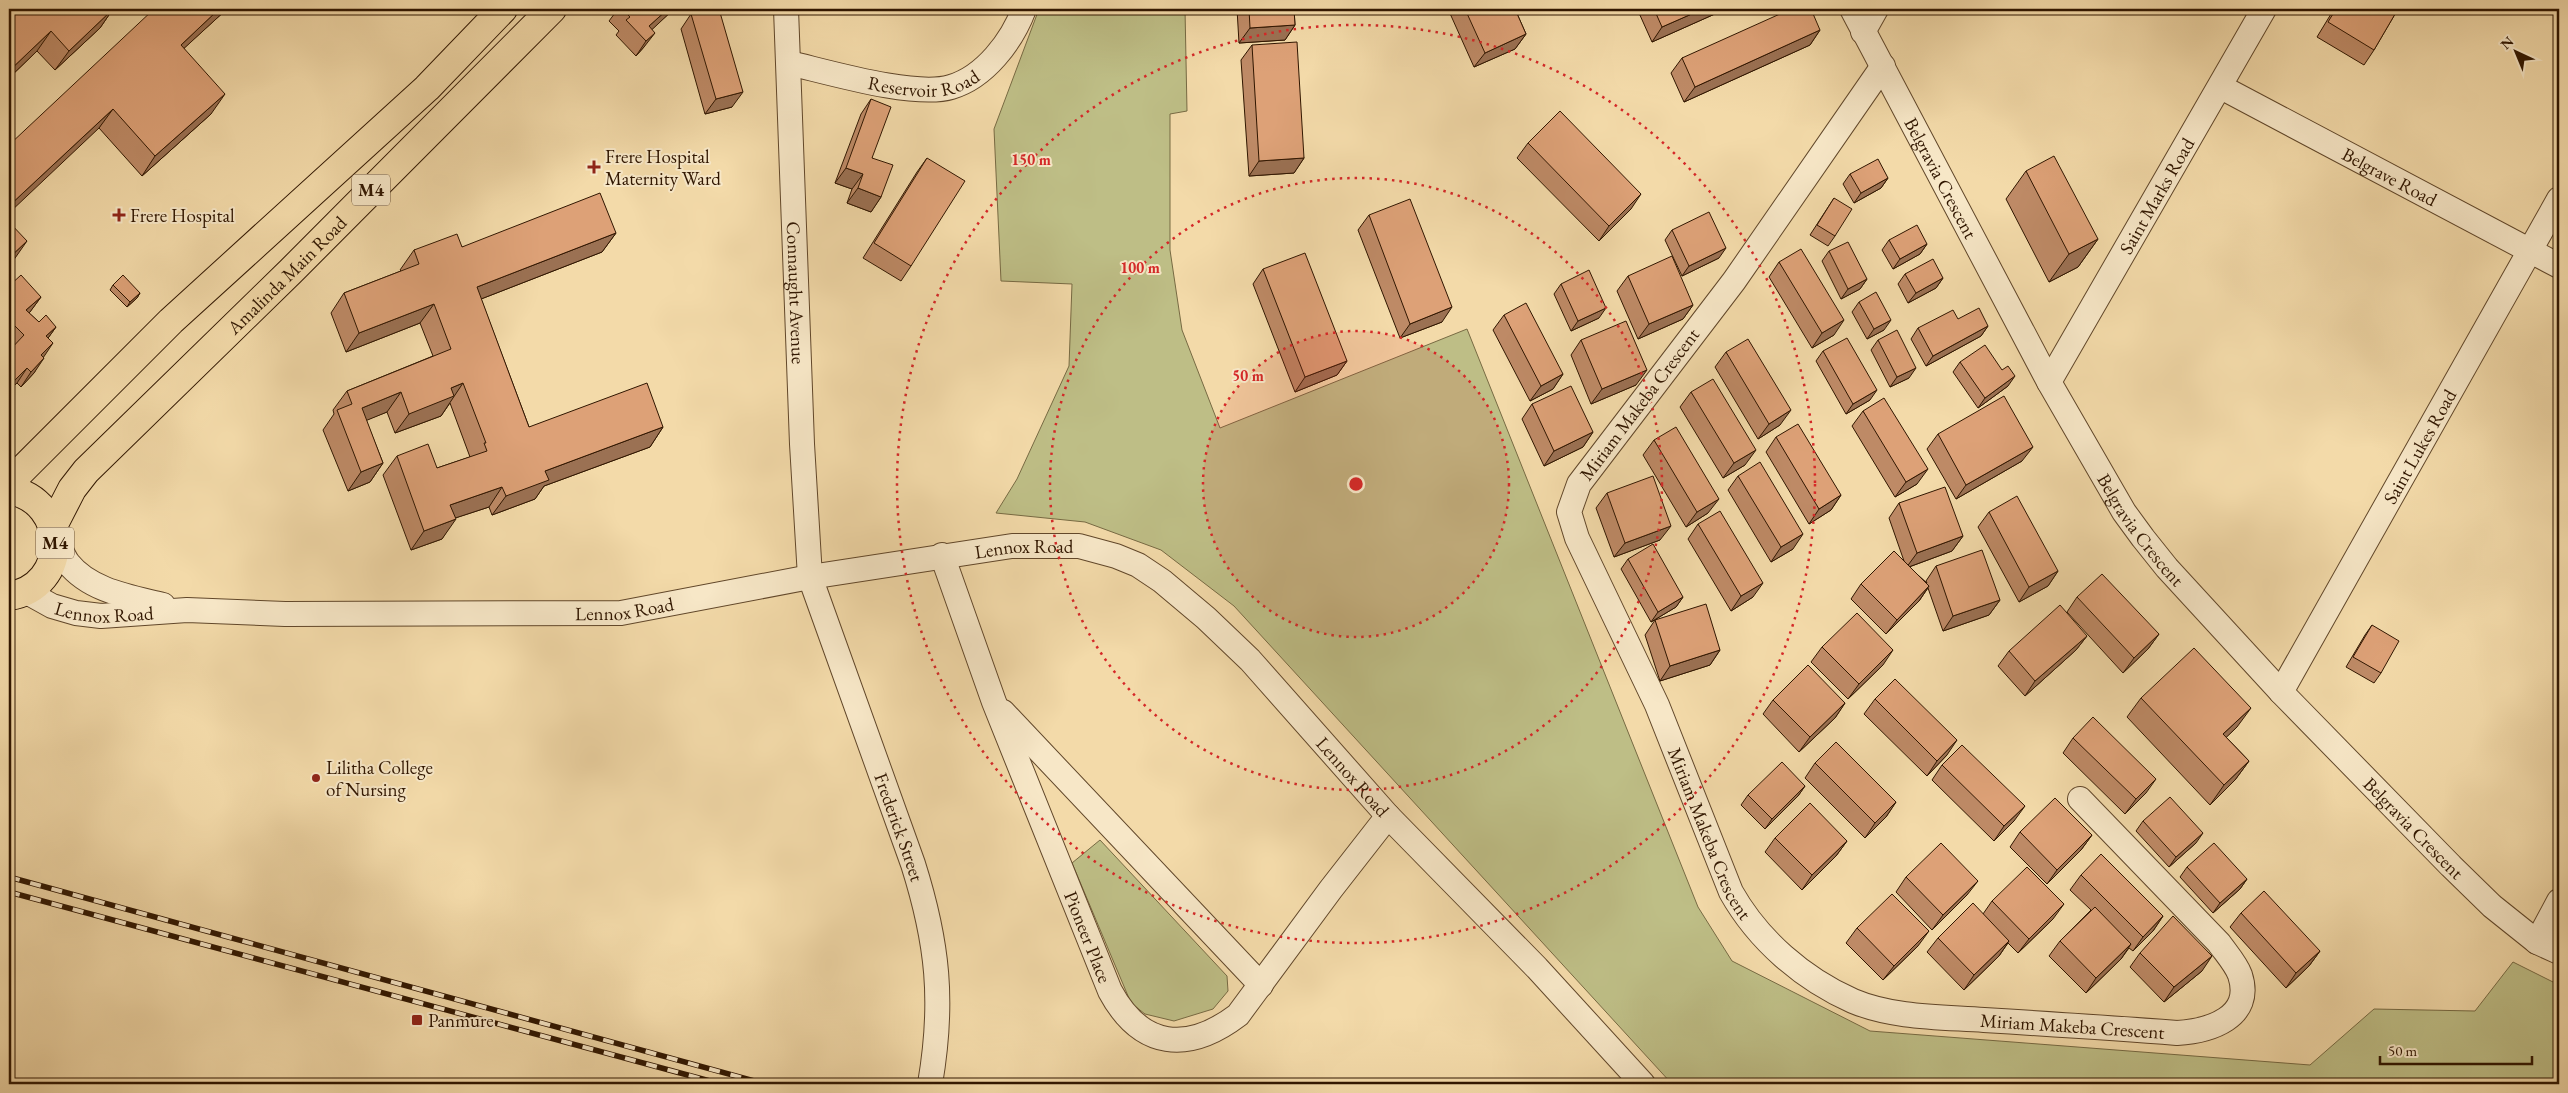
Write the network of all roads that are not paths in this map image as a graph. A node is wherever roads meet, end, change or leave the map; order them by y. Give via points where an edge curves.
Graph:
1 (503, 9) edge
2 (552, 9) edge
3 (786, 9) edge
4 (1024, 9) edge
5 (1852, 9) edge
6 (1876, 9) edge
7 (2264, 9) edge
8 (1863, 32) junction
9 (789, 63) junction
10 (1883, 66) junction
11 (2221, 86) junction
12 (2559, 199) edge
13 (2531, 250) junction
14 (2559, 266) edge
15 (2049, 382) junction
16 (9, 483) edge
17 (9, 490) edge
18 (54, 532) junction
19 (942, 555) junction
20 (810, 577) junction
21 (17, 594) edge
22 (187, 610) junction
23 (2281, 692) junction
24 (994, 702) junction
25 (2080, 799) dead end
26 (1388, 816) junction
27 (2559, 902) edge
28 (2537, 942) junction
29 (2559, 952) edge
30 (1261, 985) junction
31 (930, 1084) edge
32 (1644, 1084) edge

1 - 16 main road, Amalinda Main Road / M4 via 427,88 171,321
2 - 18 main road, Amalinda Main Road / M4 via 291,271 86,470 72,489
3 - 9 street, Connaught Avenue
4 - 9 street, Reservoir Road via 1004,47 974,75 951,87 928,90 902,88
5 - 8 street, Belgravia Crescent
6 - 8 street
7 - 11 street, Saint Marks Road
8 - 10 street, Belgravia Crescent
9 - 20 street, Connaught Avenue via 802,444
10 - 15 street, Belgravia Crescent
10 - 25 street, Miriam Makeba Crescent via 1734,281 1578,484 1570,512 1577,538 1657,705 1731,892 1744,914 1771,946 1825,986 1880,1010 1925,1016 2177,1033 2198,1031 2230,1018 2240,1003 2243,990 2232,960
11 - 13 street, Belgrave Road
11 - 15 street, Saint Marks Road
12 - 13 street, Saint Lukes Road
13 - 14 street, Belgrave Road
13 - 23 street, Saint Lukes Road
15 - 23 street, Belgravia Crescent via 2124,512 2143,538
17 - 18 main road, M4 via 34,499 46,511
18 - 21 main road, Amalinda Main Road / M4 via 54,555 48,570 38,582
18 - 22 street, Lennox Road via 68,562 83,577 131,597
19 - 20 street, Lennox Road
19 - 24 street, Pioneer Place
19 - 26 street, Lennox Road via 1012,546 1080,546 1138,565 1184,599 1250,660
20 - 22 street, Lennox Road via 621,613 285,614
20 - 31 street, Frederick Street via 928,911 935,951 939,1013
21 - 22 street, Lennox Road via 52,606 101,616
23 - 28 street, Belgravia Crescent via 2451,866 2492,906
24 - 30 street, Pioneer Place
24 - 30 street, Pioneer Place via 1110,991 1129,1020 1164,1039 1185,1041 1204,1036 1222,1028 1238,1015
26 - 30 street, Pioneer Place
26 - 32 street, Lennox Road via 1537,968
27 - 28 street
28 - 29 street, Belgravia Crescent

